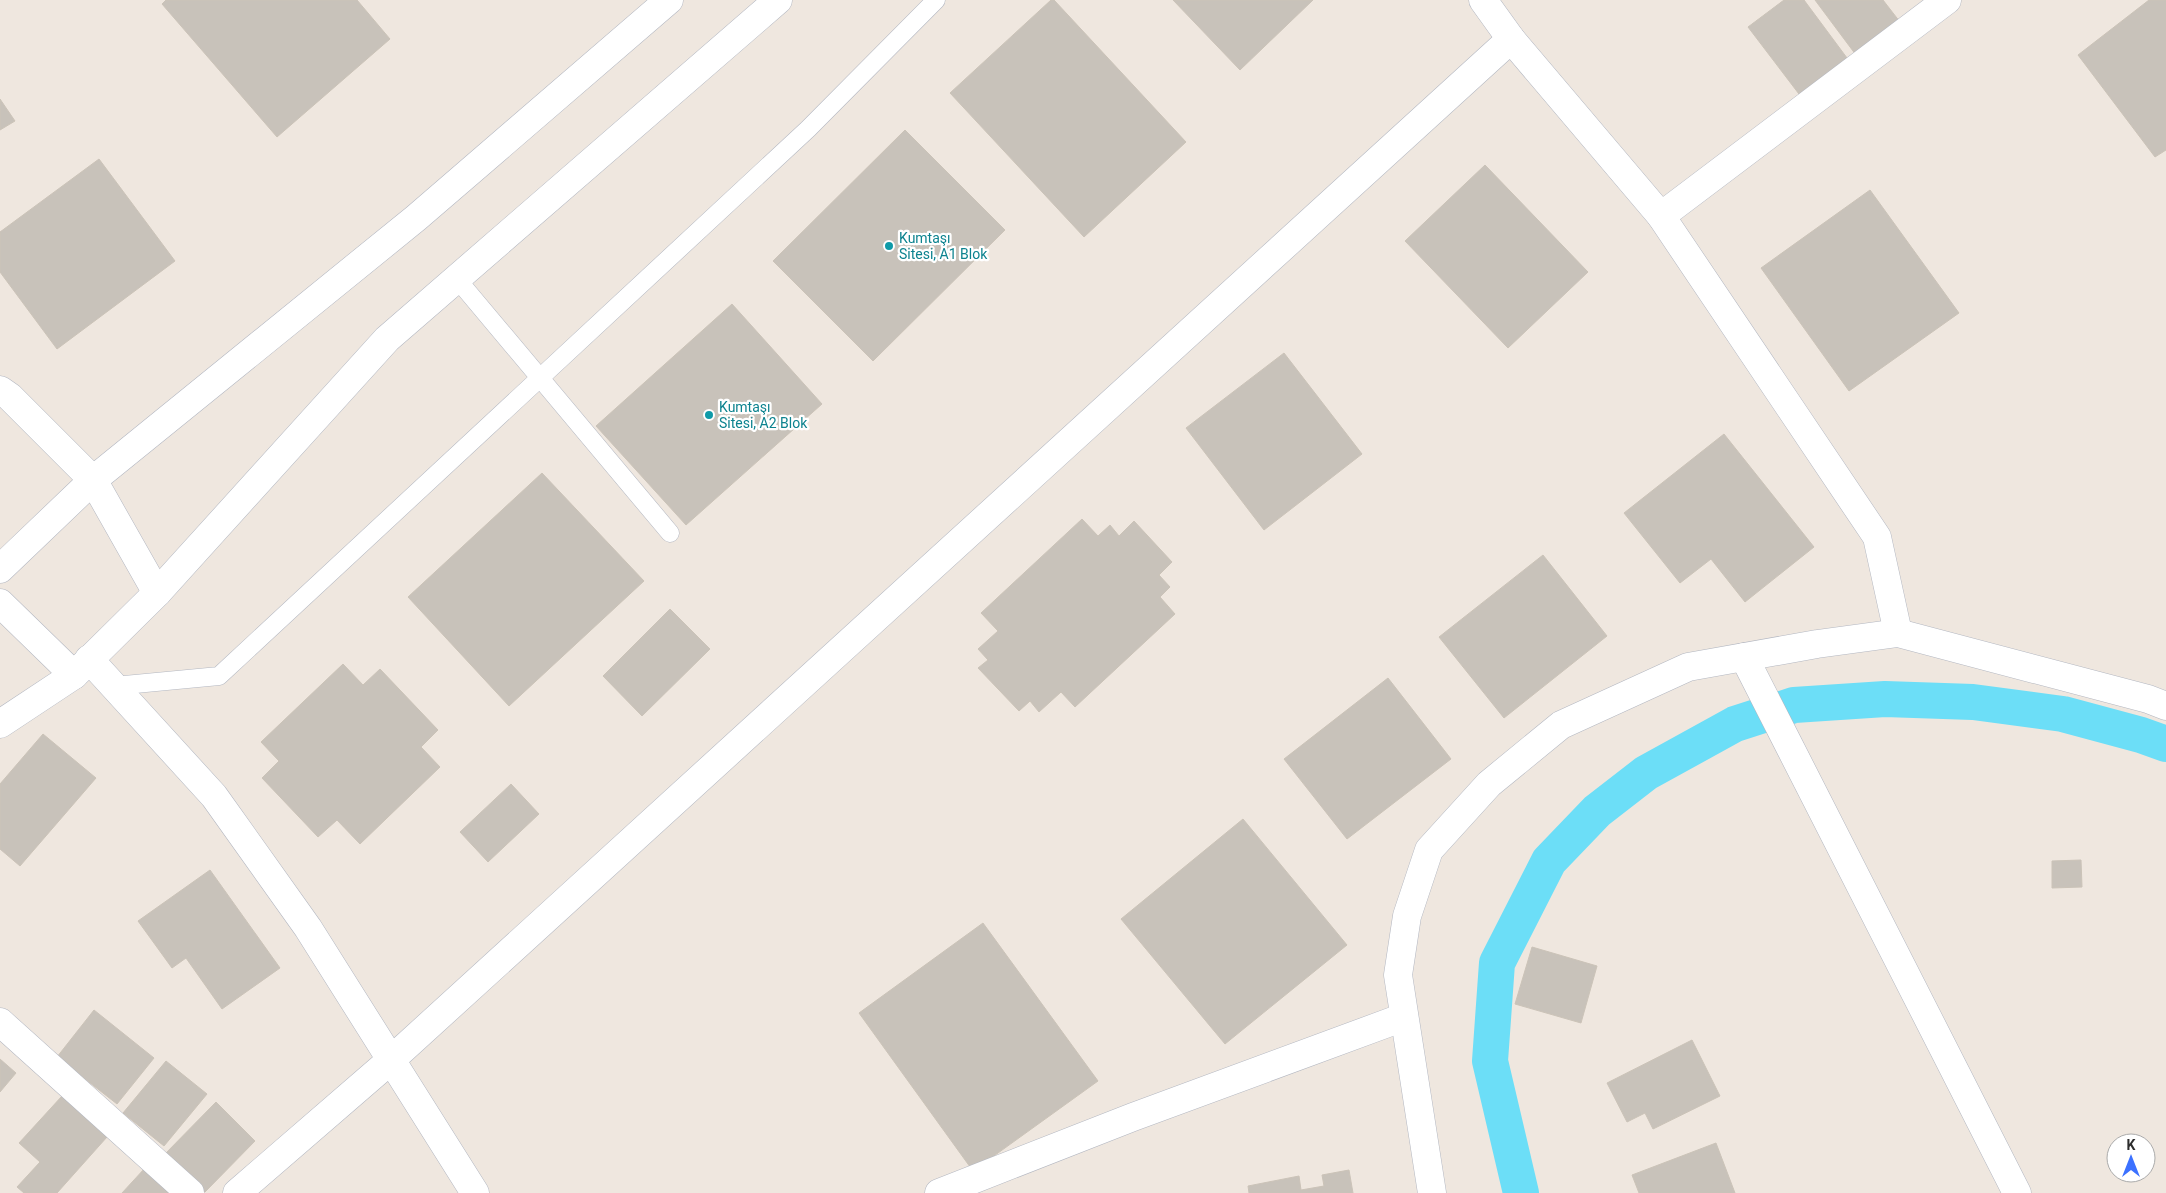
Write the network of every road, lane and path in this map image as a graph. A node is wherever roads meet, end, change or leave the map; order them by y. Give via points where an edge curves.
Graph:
1 (669, 0) edge
2 (778, 0) edge
3 (936, 0) edge
4 (1482, 0) edge
5 (1947, 0) edge
6 (1511, 39) junction
7 (1661, 216) junction
8 (457, 279) junction
9 (542, 378) junction
10 (0, 390) edge
11 (93, 480) junction
12 (670, 533) dead end
13 (0, 569) edge
14 (157, 593) junction
15 (0, 603) edge
16 (1898, 633) junction
17 (1744, 657) junction
18 (82, 667) junction
19 (114, 686) junction
20 (2166, 706) edge
21 (0, 724) edge
22 (1404, 1018) junction
23 (0, 1022) edge
24 (392, 1059) junction
25 (190, 1193) edge
26 (238, 1193) edge
27 (475, 1193) edge
28 (938, 1193) edge
29 (1432, 1193) edge
30 (2016, 1193) edge

1 - 11 street via 416,218
2 - 8 street
3 - 9 lane via 808,129
4 - 6 street
5 - 7 street
6 - 7 street
6 - 24 street
7 - 16 street via 1877,537
8 - 9 lane
8 - 14 street via 387,339
9 - 12 lane
9 - 19 lane via 218,676
10 - 11 street
11 - 13 street
11 - 14 street
14 - 18 street
15 - 18 street
16 - 17 street
16 - 20 street
17 - 22 street via 1688,667 1561,725 1489,784 1429,850 1407,916 1398,975
17 - 30 street
18 - 19 street
18 - 21 street
19 - 24 street via 214,796 308,928
22 - 28 street via 1133,1117
22 - 29 street
23 - 25 street
24 - 26 street
24 - 27 street

